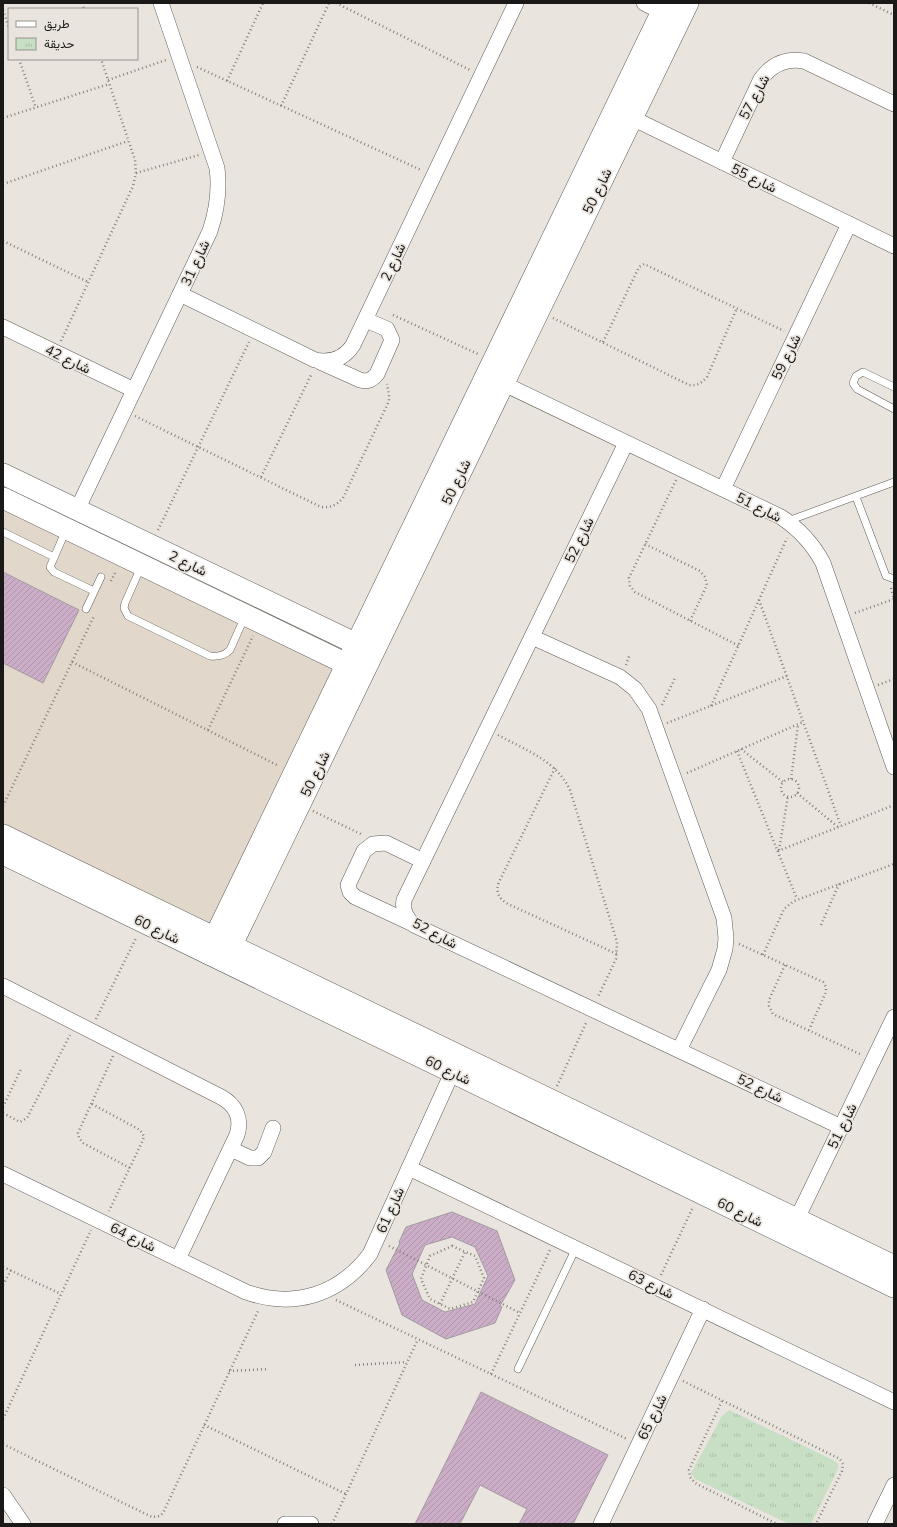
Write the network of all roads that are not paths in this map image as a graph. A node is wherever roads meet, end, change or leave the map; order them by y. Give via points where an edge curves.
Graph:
1 (161, 3) edge
2 (516, 3) edge
3 (668, 8) edge
4 (894, 104) edge
5 (623, 114) junction
6 (722, 162) junction
7 (849, 224) junction
8 (894, 246) edge
9 (180, 294) junction
10 (366, 320) junction
11 (3, 327) edge
12 (316, 361) junction
13 (494, 373) junction
14 (894, 387) edge
15 (134, 390) junction
16 (894, 409) edge
17 (626, 443) junction
18 (3, 474) edge
19 (894, 482) edge
20 (723, 489) junction
21 (856, 497) junction
22 (3, 498) edge
23 (77, 510) junction
24 (790, 523) junction
25 (66, 529) junction
26 (3, 532) edge
27 (54, 557) junction
28 (142, 565) junction
29 (101, 577) dead end
30 (894, 579) edge
31 (94, 591) junction
32 (86, 609) dead end
33 (252, 618) junction
34 (532, 637) junction
35 (365, 648) junction
36 (355, 668) junction
37 (894, 767) edge
38 (3, 835) edge
39 (3, 854) edge
40 (423, 861) junction
41 (414, 924) junction
42 (219, 949) junction
43 (3, 986) edge
44 (893, 1023) edge
45 (679, 1050) junction
46 (456, 1064) junction
47 (841, 1127) junction
48 (273, 1128) dead end
49 (231, 1149) junction
50 (409, 1168) junction
51 (3, 1174) edge
52 (793, 1227) junction
53 (576, 1248) junction
54 (178, 1259) junction
55 (894, 1266) edge
56 (894, 1286) edge
57 (264, 1297) joint
58 (703, 1309) junction
59 (518, 1369) dead end
60 (894, 1402) edge
61 (894, 1485) edge
62 (3, 1495) edge
63 (23, 1524) edge
64 (285, 1524) edge
65 (311, 1524) edge
66 (600, 1524) edge
67 (875, 1524) edge

1 - 9 street, شارع 31 via 217,168 218,180 218,203 210,231
2 - 10 street, شارع 2
3 - 5 street, شارع 50
4 - 6 street, شارع 57 via 804,61 782,62 770,69 761,79
5 - 6 street, شارع 55
5 - 13 street, شارع 50
5 - 13 street, شارع 50 via 539,311
6 - 7 street, شارع 55
7 - 8 street, شارع 55
7 - 20 street, شارع 59
9 - 12 street, شارع 2
9 - 15 street, شارع 31
10 - 12 street, شارع 2 via 353,345 344,355 331,361
10 - 12 street via 384,327 392,336 377,374 371,380 364,381
11 - 15 street, شارع 42
13 - 17 street, شارع 51
13 - 35 street, شارع 50
14 - 16 lane via 863,372 856,376 853,383 856,390
15 - 23 street, شارع 31
17 - 20 street, شارع 51
17 - 34 street, شارع 52
18 - 23 street, شارع 2
19 - 21 lane
20 - 24 street, شارع 51
21 - 24 lane
21 - 30 lane via 886,576
22 - 25 street, شارع 2
23 - 25 street via 59,508 56,511 55,520
23 - 25 street via 90,521 88,528 82,533
23 - 35 street, شارع 2
24 - 37 street, شارع 51 via 807,539 818,555
25 - 27 lane
25 - 28 street, شارع 2
26 - 27 lane
27 - 31 lane via 50,567 52,570
28 - 33 street, شارع 2
28 - 33 lane via 124,603 126,612 132,619 215,657 230,650
29 - 31 lane
31 - 32 lane
33 - 36 street, شارع 2
34 - 40 street, شارع 52
34 - 45 street via 624,680 643,699 724,918 726,938 719,970
35 - 36 street, شارع 50
36 - 42 street, شارع 50 via 294,773
36 - 42 street, شارع 50 via 300,804
38 - 42 street, شارع 60
39 - 42 street, شارع 60 via 144,922
40 - 41 street, شارع 52 via 403,904 407,918
40 - 41 street via 386,843 378,842 368,846 364,851 348,885 355,897
41 - 45 street, شارع 52
42 - 46 street, شارع 60
43 - 49 street via 228,1101 237,1113 239,1121
44 - 47 street, شارع 51
45 - 47 street, شارع 52
46 - 50 street, شارع 61
46 - 52 street, شارع 60 via 550,1100
46 - 52 street, شارع 60 via 700,1192
47 - 52 street, شارع 51
48 - 49 street via 264,1152 258,1158 250,1158
49 - 54 street
50 - 53 street, شارع 63
50 - 57 street, شارع 61 via 370,1254 356,1270 340,1283 321,1293 287,1300
51 - 54 street, شارع 64
52 - 55 street, شارع 60
52 - 56 street, شارع 60
53 - 58 street, شارع 63
53 - 59 lane
54 - 57 street, شارع 64 via 246,1292
58 - 60 street, شارع 63
58 - 66 street, شارع 65
61 - 67 street
62 - 63 street
64 - 65 street

